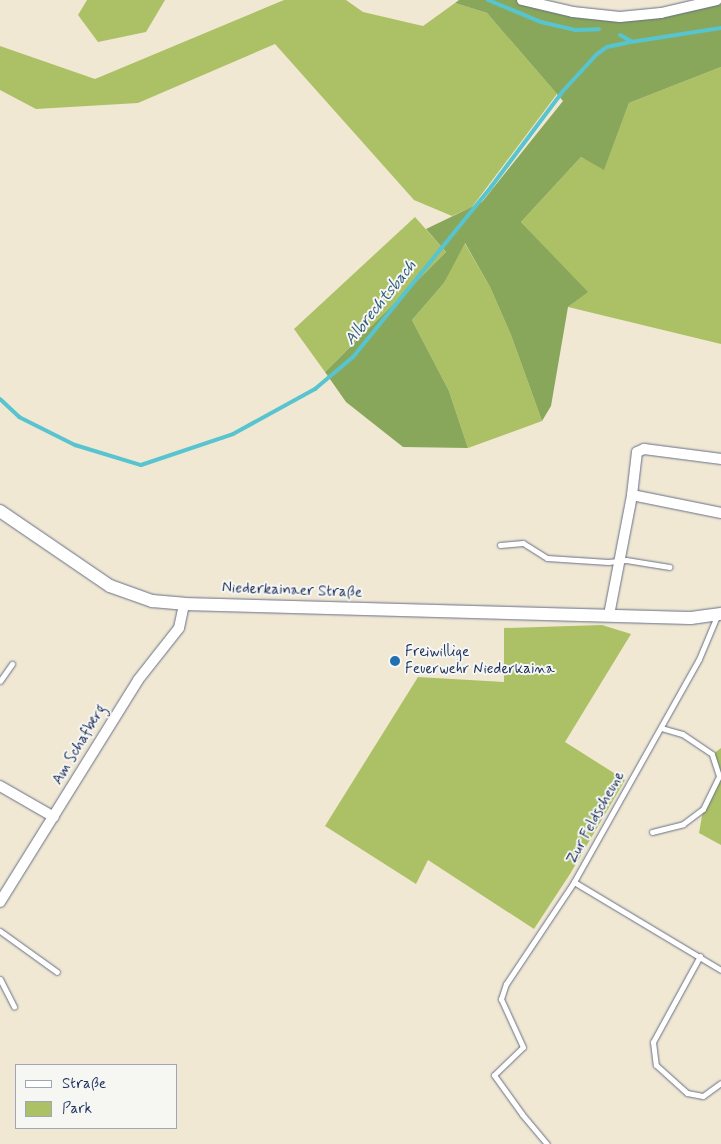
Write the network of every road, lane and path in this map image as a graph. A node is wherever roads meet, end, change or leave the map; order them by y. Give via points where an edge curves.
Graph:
1 (522, 0) edge
2 (717, 0) edge
3 (721, 459) edge
4 (632, 495) junction
5 (0, 511) edge
6 (721, 513) edge
7 (500, 545) dead end
8 (618, 561) junction
9 (669, 567) dead end
10 (184, 604) junction
11 (719, 615) edge
12 (608, 616) junction
13 (12, 664) dead end
14 (0, 681) edge
15 (661, 728) junction
16 (0, 786) edge
17 (54, 817) junction
18 (652, 832) dead end
19 (574, 882) junction
20 (0, 902) edge
21 (0, 931) edge
22 (700, 956) junction
23 (721, 970) edge
24 (57, 972) dead end
25 (0, 979) edge
26 (14, 1007) dead end
27 (721, 1083) edge
28 (547, 1144) edge

1 - 2 street via 573,12 620,17 661,13
3 - 4 street via 644,449 637,452
4 - 6 street
4 - 8 street
5 - 10 street, Niederkainaer Straße via 110,586 152,601
7 - 8 lane via 522,543 547,558
8 - 9 lane
8 - 12 street
10 - 12 street, Niederkainaer Straße
10 - 17 street, Am Schafberg via 179,628 138,680
11 - 12 street, Niederkainaer Straße via 691,618
11 - 15 lane, Zur Feldscheune via 699,660
13 - 14 lane
15 - 18 lane via 682,734 712,754 719,776 703,808 683,824
15 - 19 lane, Zur Feldscheune
16 - 17 street
17 - 20 street, Am Schafberg
19 - 22 lane, Zur Feldscheune
19 - 28 lane via 506,984 501,998 523,1047 494,1075
21 - 24 lane
22 - 23 lane, Zur Feldscheune
22 - 27 lane via 653,1042 656,1065 687,1093 703,1096
25 - 26 lane

